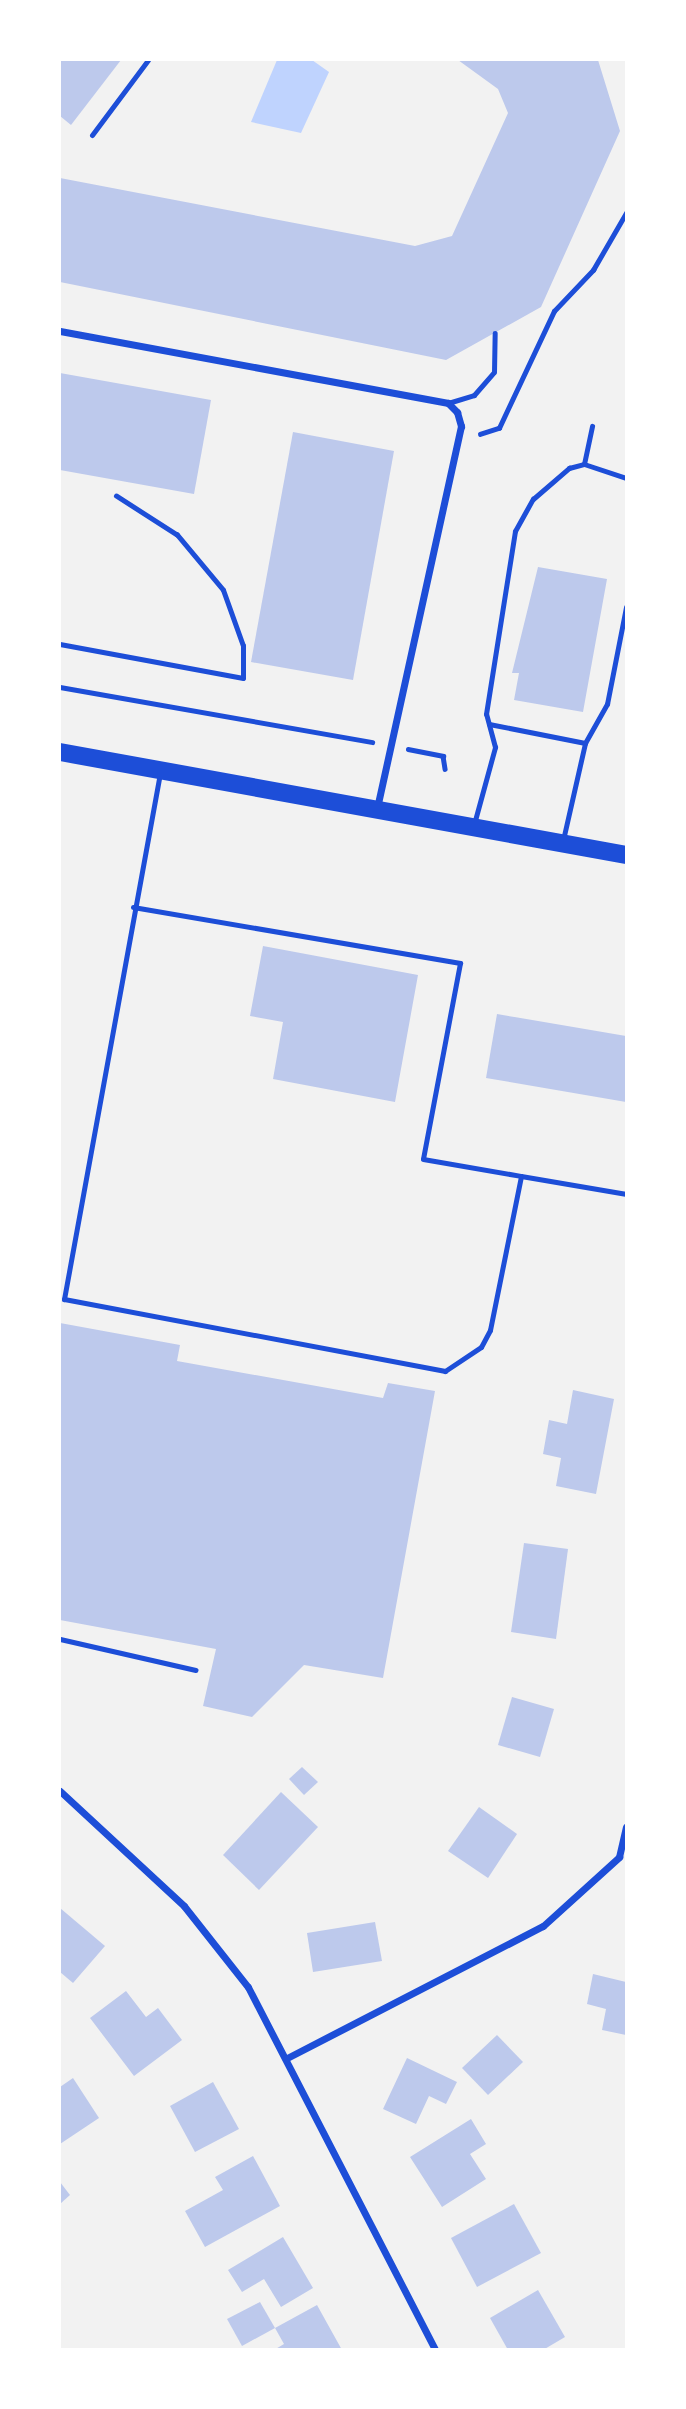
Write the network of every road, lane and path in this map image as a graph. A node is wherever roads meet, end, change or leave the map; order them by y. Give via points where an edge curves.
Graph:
1 (148, 60) edge
2 (92, 135) dead end
3 (626, 213) edge
4 (60, 331) edge
5 (495, 333) dead end
6 (447, 403) junction
7 (461, 426) junction
8 (592, 426) dead end
9 (584, 464) junction
10 (626, 478) edge
11 (116, 496) dead end
12 (626, 607) edge
13 (60, 644) edge
14 (60, 687) edge
15 (489, 724) junction
16 (585, 743) junction
17 (395, 746) junction
18 (60, 752) edge
19 (445, 769) dead end
20 (160, 770) junction
21 (377, 809) junction
22 (474, 827) junction
23 (562, 843) junction
24 (626, 855) edge
25 (133, 907) junction
26 (521, 1176) junction
27 (626, 1194) edge
28 (62, 1298) edge
29 (60, 1639) edge
30 (195, 1670) dead end
31 (60, 1791) edge
32 (626, 1827) edge
33 (623, 1859) edge
34 (288, 2058) junction
35 (435, 2350) edge

1 - 2 lane
3 - 7 path via 593,270 554,311 499,428 478,434
4 - 6 street
5 - 6 lane via 494,372 474,395
6 - 7 street
7 - 17 street
8 - 9 lane
9 - 10 lane
9 - 15 lane via 551,480 515,531
11 - 13 path via 177,535 223,590 243,646 243,678
12 - 16 lane via 607,704
14 - 17 path
15 - 16 lane
15 - 22 lane via 495,747
16 - 23 lane
17 - 19 path via 443,757
17 - 21 street
18 - 20 main road
20 - 21 main road
20 - 25 lane
21 - 22 main road
22 - 23 main road
23 - 24 main road
25 - 26 lane via 460,963 423,1159
25 - 28 lane
26 - 27 lane
26 - 28 lane via 490,1331 481,1347 445,1371
29 - 30 lane
31 - 34 street via 184,1906 248,1987
32 - 33 street
33 - 34 street via 580,1898 511,1947
34 - 35 street

